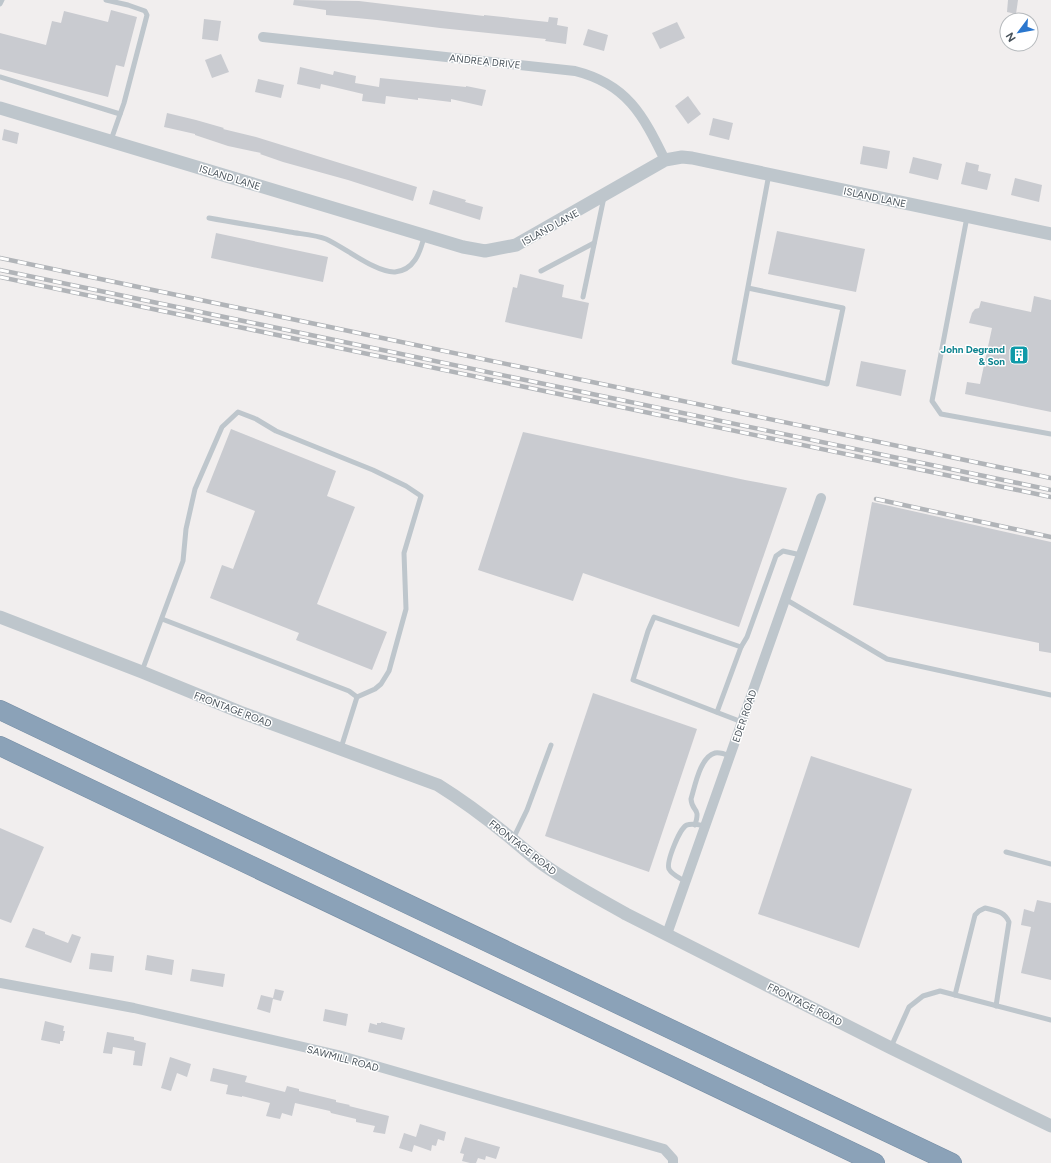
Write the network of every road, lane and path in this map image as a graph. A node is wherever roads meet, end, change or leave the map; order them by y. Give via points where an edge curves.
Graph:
1 (2, 0) edge
2 (106, 0) edge
3 (0, 4) edge
4 (263, 37) dead end
5 (0, 77) edge
6 (0, 108) edge
7 (120, 114) junction
8 (111, 141) junction
9 (665, 160) junction
10 (769, 174) junction
11 (604, 196) junction
12 (967, 216) junction
13 (209, 218) dead end
14 (1051, 234) edge
15 (424, 236) junction
16 (594, 243) junction
17 (541, 271) dead end
18 (748, 288) junction
19 (583, 297) dead end
20 (1051, 434) edge
21 (821, 498) dead end
22 (801, 555) junction
23 (785, 599) junction
24 (0, 617) edge
25 (162, 619) junction
26 (740, 647) junction
27 (142, 672) junction
28 (1051, 695) edge
29 (357, 697) junction
30 (0, 710) edge
31 (717, 712) junction
32 (742, 722) junction
33 (551, 745) dead end
34 (0, 746) edge
35 (341, 749) junction
36 (730, 756) junction
37 (700, 825) junction
38 (513, 840) junction
39 (1006, 852) dead end
40 (1051, 864) edge
41 (686, 882) junction
42 (667, 934) junction
43 (0, 983) edge
44 (956, 995) junction
45 (996, 1006) junction
46 (1051, 1020) edge
47 (891, 1048) junction
48 (1051, 1126) edge
49 (673, 1163) edge
50 (875, 1163) edge
51 (952, 1163) edge

1 - 3 lane
2 - 7 lane via 145,11 147,15
4 - 9 street, ANDREA DRIVE via 575,71 590,75 628,98 652,134
5 - 7 lane
6 - 8 street, ISLAND LANE
7 - 8 lane
8 - 15 street, ISLAND LANE
9 - 10 street, ISLAND LANE via 692,158
9 - 11 street, ISLAND LANE
10 - 12 street, ISLAND LANE
10 - 18 lane
11 - 15 street, ISLAND LANE via 507,248 463,248
11 - 16 lane
12 - 14 street, ISLAND LANE
12 - 20 lane via 932,401 942,414
13 - 15 lane via 326,239 376,267 396,272 416,260
16 - 17 lane
16 - 19 lane
18 - 18 lane via 734,362 827,384 843,308
21 - 22 street, EDER ROAD
22 - 23 street, EDER ROAD
22 - 26 lane via 783,551 776,556 747,637
23 - 28 lane via 887,659
23 - 32 street, EDER ROAD
24 - 27 street, FRONTAGE ROAD
25 - 27 lane
25 - 29 lane via 349,691
25 - 29 lane via 183,562 186,529 195,489 222,427 238,412 256,419 276,431 373,470 421,496 404,554 406,609 389,671 375,689
26 - 31 lane
26 - 31 lane via 654,617 648,631 633,680
27 - 35 street, FRONTAGE ROAD
29 - 35 lane
30 - 51 highway
31 - 32 lane
32 - 36 street, EDER ROAD
33 - 38 lane
34 - 50 highway
35 - 38 street, FRONTAGE ROAD via 438,784
36 - 37 street, EDER ROAD
36 - 37 lane via 716,752 704,761 691,799
37 - 41 street, EDER ROAD
37 - 41 lane via 687,825 682,828 668,865 673,874
38 - 42 street, FRONTAGE ROAD via 558,875
39 - 40 lane
41 - 42 street, EDER ROAD
42 - 47 street, FRONTAGE ROAD
43 - 49 street, SAWMILL ROAD via 134,1008 338,1055 664,1149 673,1159
44 - 45 lane
44 - 45 lane via 974,915 985,908 1000,912 1009,922
44 - 47 lane via 940,991 923,996 909,1007
45 - 46 lane
47 - 48 street, FRONTAGE ROAD

